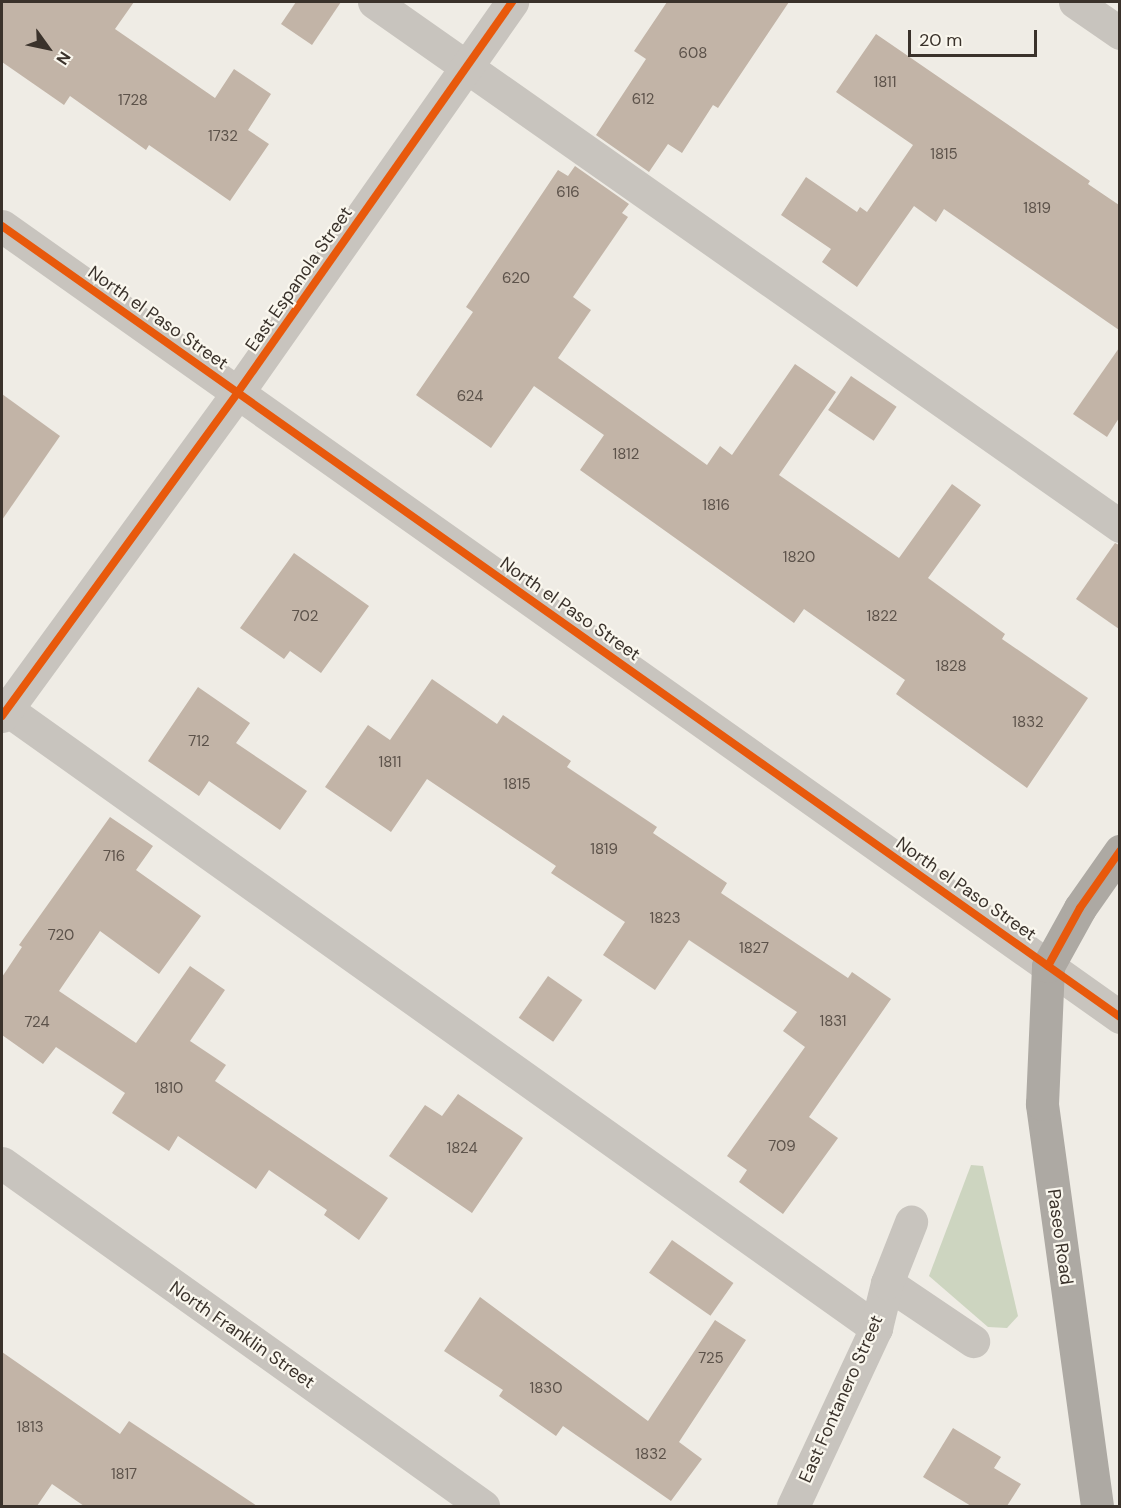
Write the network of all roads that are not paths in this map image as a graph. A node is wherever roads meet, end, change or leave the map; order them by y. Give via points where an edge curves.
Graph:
1 (374, 2) edge
2 (512, 2) edge
3 (1075, 2) edge
4 (1119, 33) edge
5 (465, 67) junction
6 (2, 226) edge
7 (238, 392) junction
8 (1119, 526) edge
9 (3, 711) edge
10 (1119, 851) edge
11 (1048, 966) junction
12 (1119, 1017) edge
13 (2, 1163) edge
14 (911, 1222) dead end
15 (886, 1283) junction
16 (876, 1328) junction
17 (973, 1341) dead end
18 (483, 1506) edge
19 (793, 1506) edge
20 (1097, 1506) edge

1 - 5 street
2 - 5 street, East Espanola Street
3 - 4 street
5 - 7 street, East Espanola Street
5 - 8 street
6 - 7 street, North el Paso Street
7 - 9 street, East Espanola Street
7 - 11 street, North el Paso Street
9 - 16 street
10 - 11 main road via 1080,908
11 - 12 street, North el Paso Street
11 - 20 main road, Paseo Road via 1042,1104
13 - 18 street, North Franklin Street
14 - 15 street, East Fontanero Street
15 - 16 street, East Fontanero Street
15 - 17 street
16 - 19 street, East Fontanero Street

